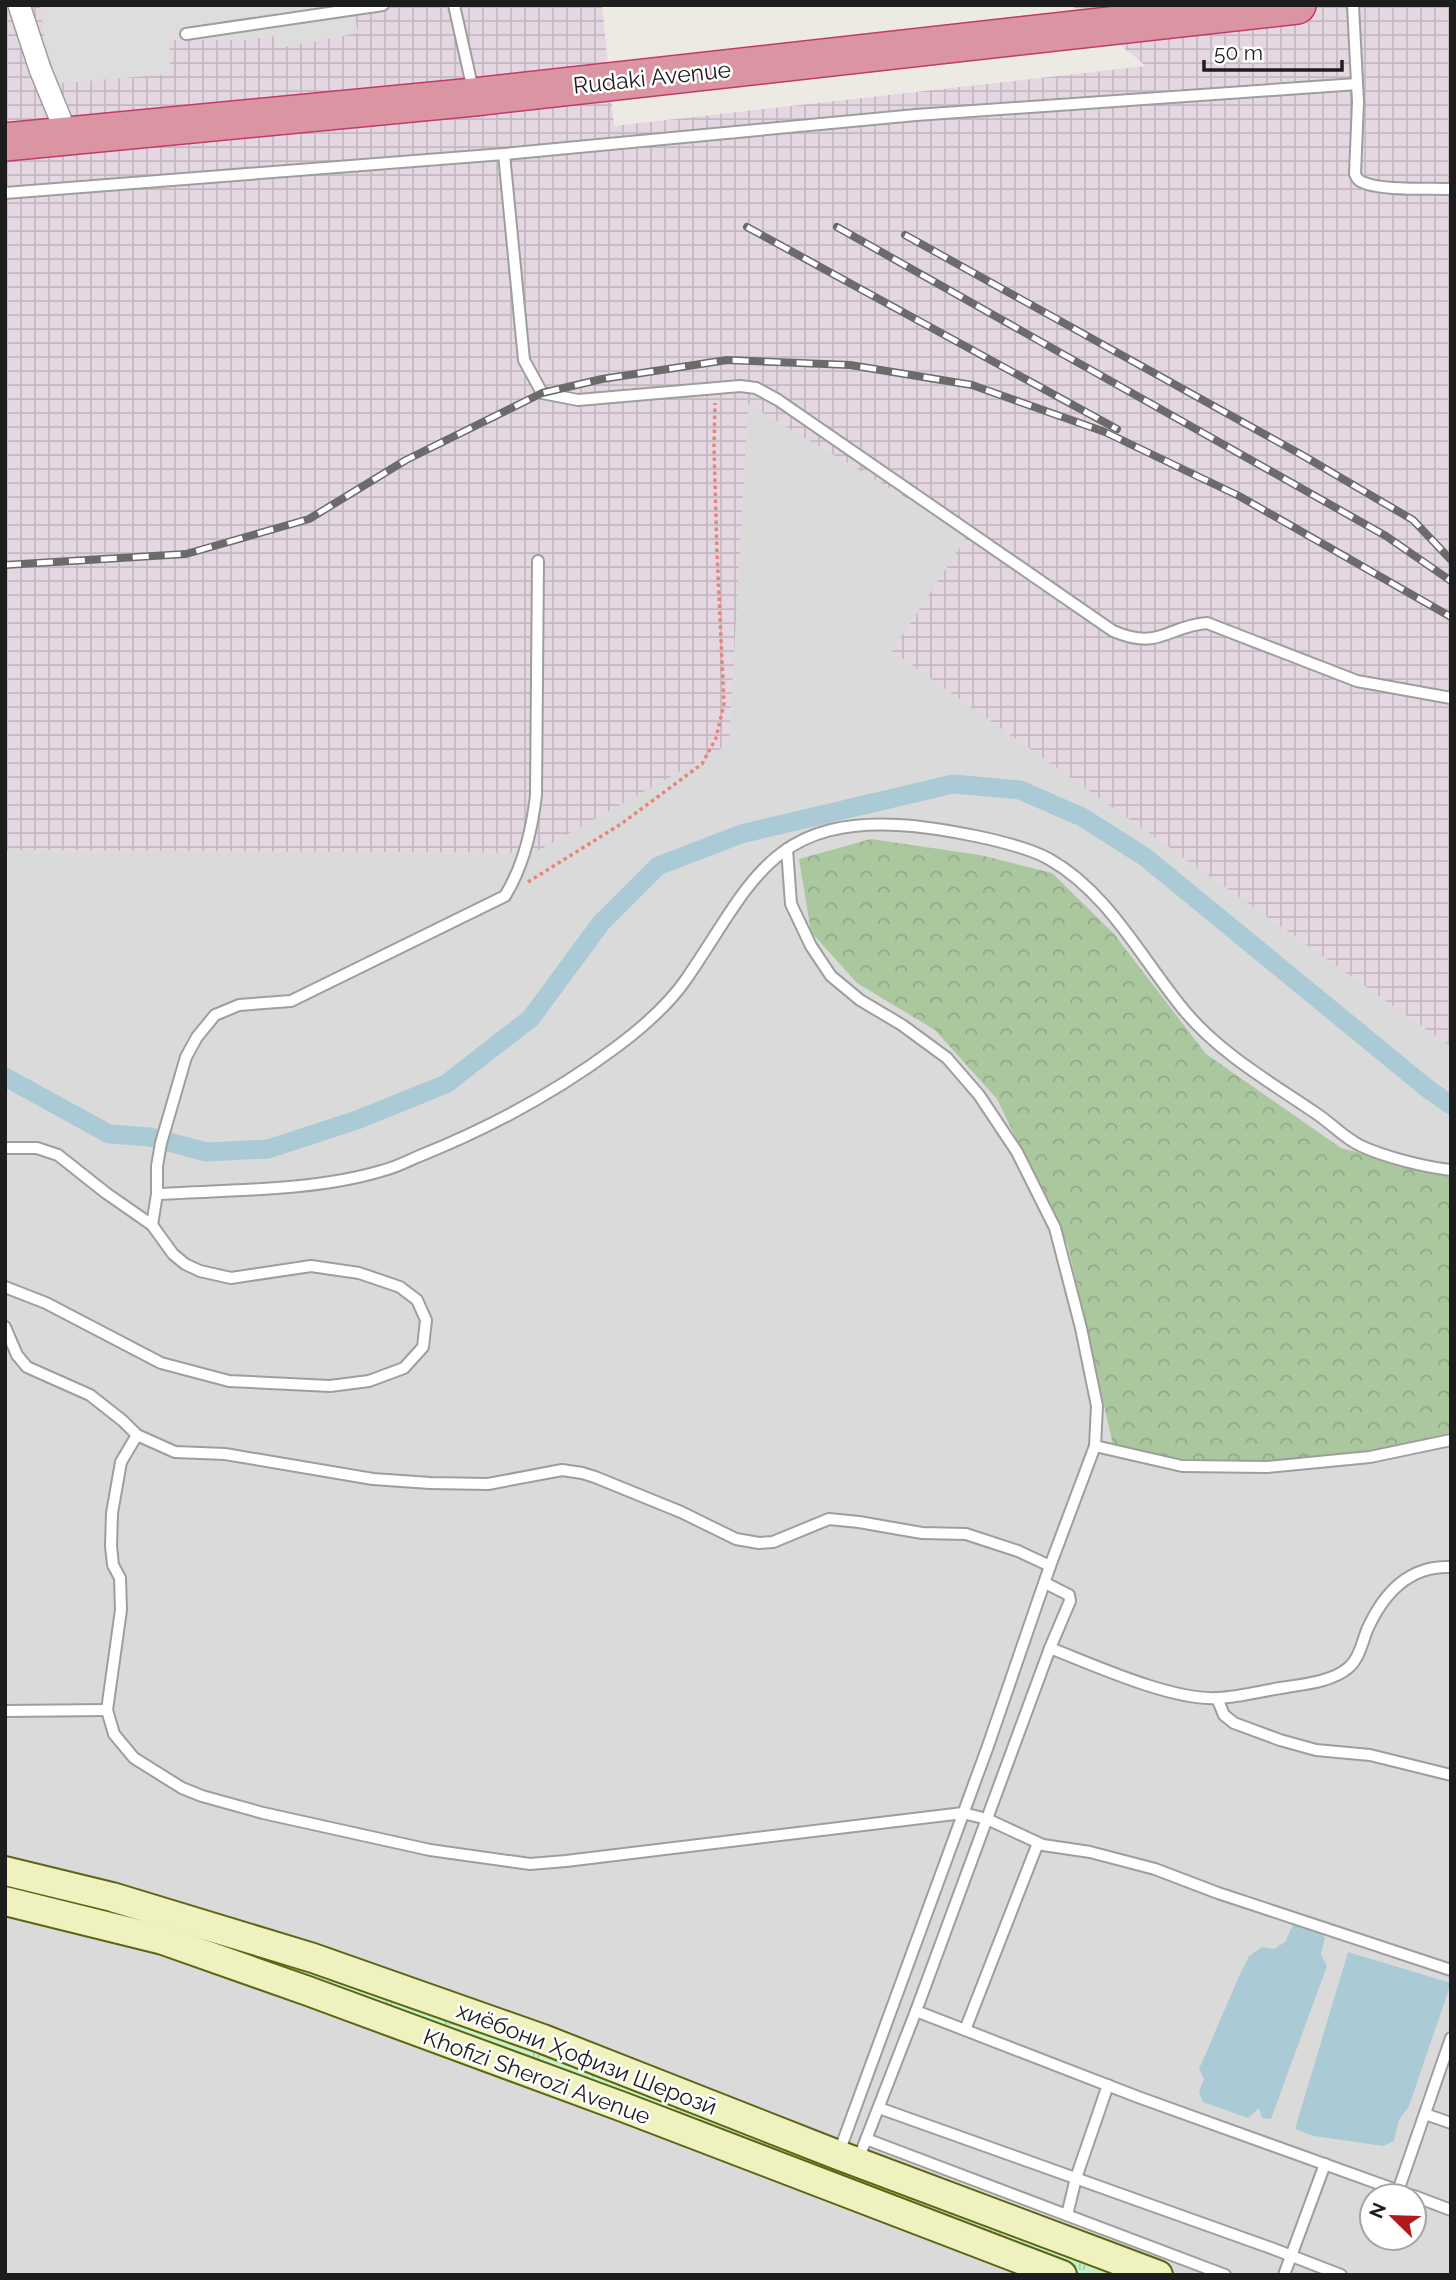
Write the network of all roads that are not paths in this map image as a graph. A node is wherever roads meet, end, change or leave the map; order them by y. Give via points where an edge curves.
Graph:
1 (19, 5) edge
2 (383, 5) edge
3 (454, 5) edge
4 (1297, 5) edge
5 (1353, 5) edge
6 (186, 34) dead end
7 (1357, 84) junction
8 (474, 97) junction
9 (67, 135) junction
10 (5, 142) edge
11 (504, 154) junction
12 (1451, 189) edge
13 (5, 193) edge
14 (538, 561) dead end
15 (1451, 698) edge
16 (787, 849) junction
17 (5, 1148) edge
18 (1451, 1170) edge
19 (157, 1194) junction
20 (152, 1225) junction
21 (5, 1287) edge
22 (5, 1327) edge
23 (137, 1435) junction
24 (1451, 1440) edge
25 (1095, 1446) junction
26 (1050, 1566) junction
27 (1451, 1567) edge
28 (1045, 1583) junction
29 (1050, 1648) junction
30 (1217, 1698) junction
31 (107, 1710) junction
32 (5, 1711) edge
33 (1451, 1775) edge
34 (963, 1813) junction
35 (987, 1819) junction
36 (1038, 1843) junction
37 (5, 1871) edge
38 (5, 1901) edge
39 (1451, 1970) edge
40 (916, 2011) junction
41 (965, 2030) junction
42 (1451, 2038) edge
43 (1108, 2085) junction
44 (878, 2108) junction
45 (1425, 2113) junction
46 (1451, 2123) edge
47 (854, 2152) junction
48 (1325, 2164) junction
49 (1076, 2178) junction
50 (1374, 2182) edge
51 (1401, 2182) edge
52 (1428, 2202) edge
53 (1451, 2210) edge
54 (1067, 2215) junction
55 (1292, 2256) junction
56 (1062, 2275) edge
57 (1158, 2275) edge
58 (1225, 2275) edge
59 (1284, 2275) edge
60 (1340, 2275) edge

1 - 9 street
2 - 6 lane
3 - 8 lane
4 - 8 highway, Rudaki Avenue
5 - 7 lane
7 - 11 lane via 916,115
7 - 12 lane via 1357,179 1385,187
8 - 9 highway, Rudaki Avenue
9 - 10 highway, Rudaki Avenue
11 - 13 lane
11 - 15 lane via 524,360 542,393 578,400 716,387 756,388 1120,634 1140,640 1207,622 1357,681
14 - 19 lane via 536,795 519,870 505,895 292,1001 239,1005 215,1015 186,1057 165,1127
16 - 18 lane via 810,835 877,824 922,827 1030,850 1089,888 1213,1042 1353,1141
16 - 19 lane via 752,879 660,1012 613,1049 532,1101 456,1142 381,1172 314,1184
16 - 25 lane via 791,904 831,975 947,1058 979,1095 1017,1152 1055,1228 1097,1406
17 - 20 lane via 37,1148 58,1155
19 - 20 lane
20 - 21 lane via 173,1254 200,1271 231,1278 311,1266 359,1273 400,1287 417,1300 426,1320 423,1347 404,1368 369,1381 330,1386 229,1381 161,1363 46,1303
22 - 23 lane via 27,1367 100,1402
23 - 26 lane via 175,1452 225,1454 373,1479 475,1485 562,1470 595,1477 747,1541 774,1542 829,1520 966,1534
23 - 31 lane via 121,1462 112,1513 110,1546 120,1578 121,1610
24 - 25 lane via 1370,1457 1267,1467 1182,1466
25 - 26 lane
26 - 28 lane
27 - 30 lane via 1414,1574 1395,1585 1368,1628 1357,1657 1337,1675
28 - 29 lane via 1069,1595 1070,1601
28 - 34 lane
29 - 30 lane via 1147,1685
29 - 35 lane
30 - 33 lane via 1234,1723 1280,1740
31 - 32 lane
31 - 34 lane via 114,1734 134,1758 202,1796 379,1840 530,1864
34 - 35 lane
34 - 47 lane
35 - 36 lane
35 - 40 lane
36 - 39 lane via 1155,1869
36 - 41 lane
37 - 47 main road, хиёбони Ҳофизи Шерозӣ via 112,1897 313,1958
38 - 56 main road, Khofizi Sherozi Avenue via 163,1940 308,1991
40 - 41 lane
40 - 44 lane
41 - 43 lane
42 - 45 lane
43 - 48 lane
43 - 49 lane
44 - 47 lane
44 - 49 lane
45 - 46 lane
45 - 51 lane
47 - 54 lane
47 - 57 main road, хиёбони Ҳофизи Шерозӣ
48 - 50 lane
48 - 55 lane
49 - 54 lane
49 - 55 lane
52 - 53 lane
54 - 58 lane
55 - 59 lane
55 - 60 lane

